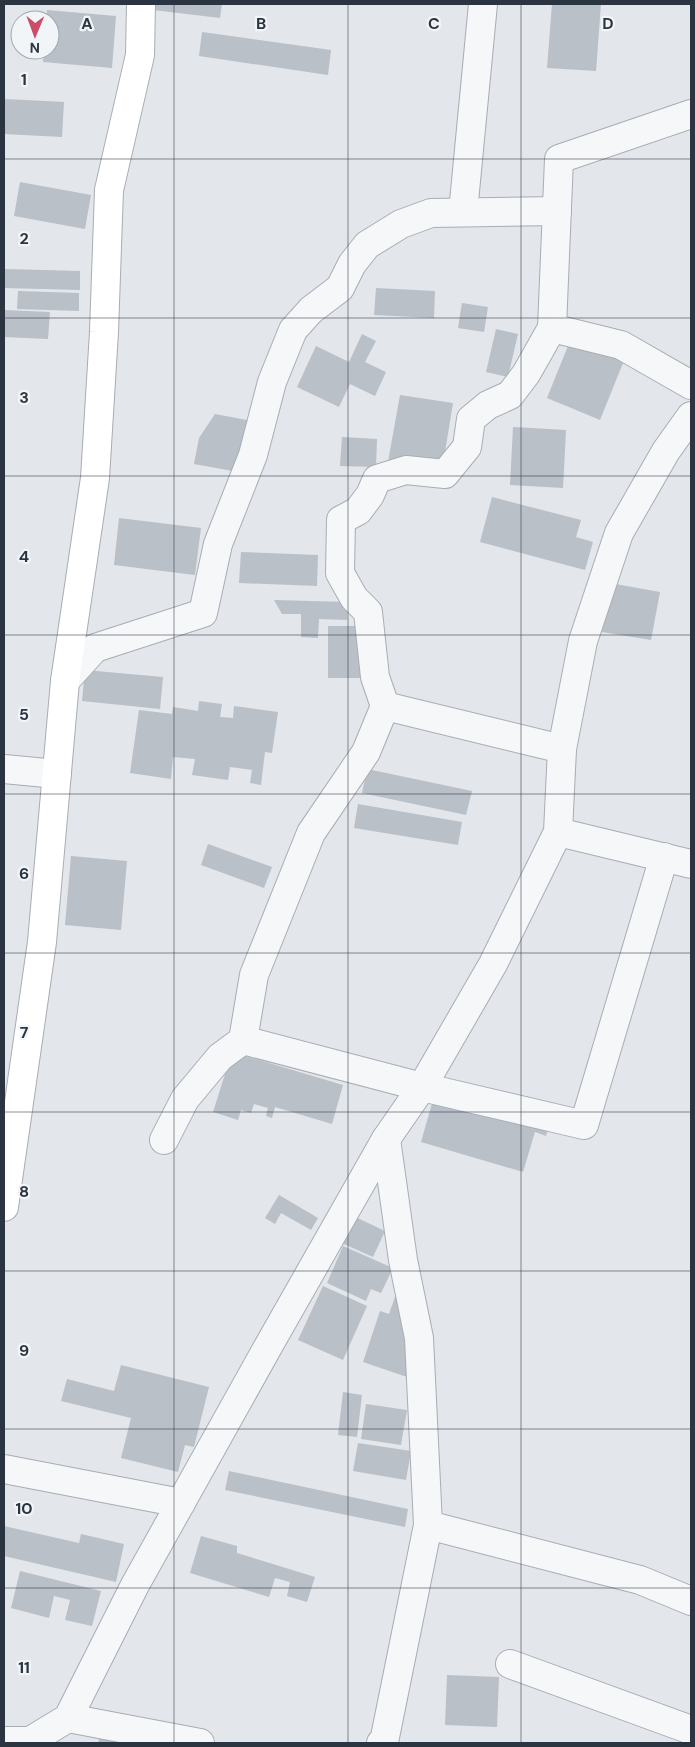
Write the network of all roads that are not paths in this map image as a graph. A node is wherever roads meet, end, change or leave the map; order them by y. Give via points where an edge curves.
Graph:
1 (141, 4) edge
2 (483, 4) edge
3 (691, 114) edge
4 (557, 211) junction
5 (463, 212) junction
6 (552, 328) junction
7 (691, 385) edge
8 (691, 416) edge
9 (65, 681) junction
10 (385, 706) junction
11 (562, 748) junction
12 (4, 769) edge
13 (57, 774) junction
14 (558, 832) junction
15 (664, 857) junction
16 (691, 864) edge
17 (243, 1040) junction
18 (422, 1087) junction
19 (386, 1139) junction
20 (164, 1140) dead end
21 (4, 1207) edge
22 (4, 1469) edge
23 (181, 1503) junction
24 (428, 1525) junction
25 (691, 1601) edge
26 (510, 1664) dead end
27 (68, 1718) junction
28 (691, 1730) edge
29 (4, 1741) edge
30 (200, 1743) edge
31 (383, 1743) edge

1 - 9 main road via 140,55 109,190 95,478
2 - 5 street
3 - 4 street via 559,159
4 - 5 street
4 - 6 street
5 - 9 street via 431,213 401,224 367,245 352,264 340,288 293,330 272,382 253,455 218,544 202,613 95,648
6 - 7 street via 620,345
6 - 10 street via 510,395 488,404 470,419 467,447 445,474 406,470 377,479 358,511 340,520 340,573 354,598 368,612 375,677
8 - 11 street via 666,451 619,533 583,641
9 - 13 main road
10 - 11 street
10 - 17 street via 366,752 311,833 254,975
11 - 14 street
12 - 13 street
13 - 21 main road via 42,942
14 - 15 street
14 - 18 street via 492,964
15 - 16 street
15 - 18 street via 584,1125
17 - 18 street
17 - 20 street via 220,1057 185,1099
18 - 19 street
19 - 23 street
19 - 24 street via 403,1260 419,1338
22 - 23 street
23 - 27 street via 135,1585
24 - 25 street via 640,1580
24 - 31 street
26 - 28 street
27 - 29 street via 30,1740
27 - 30 street

